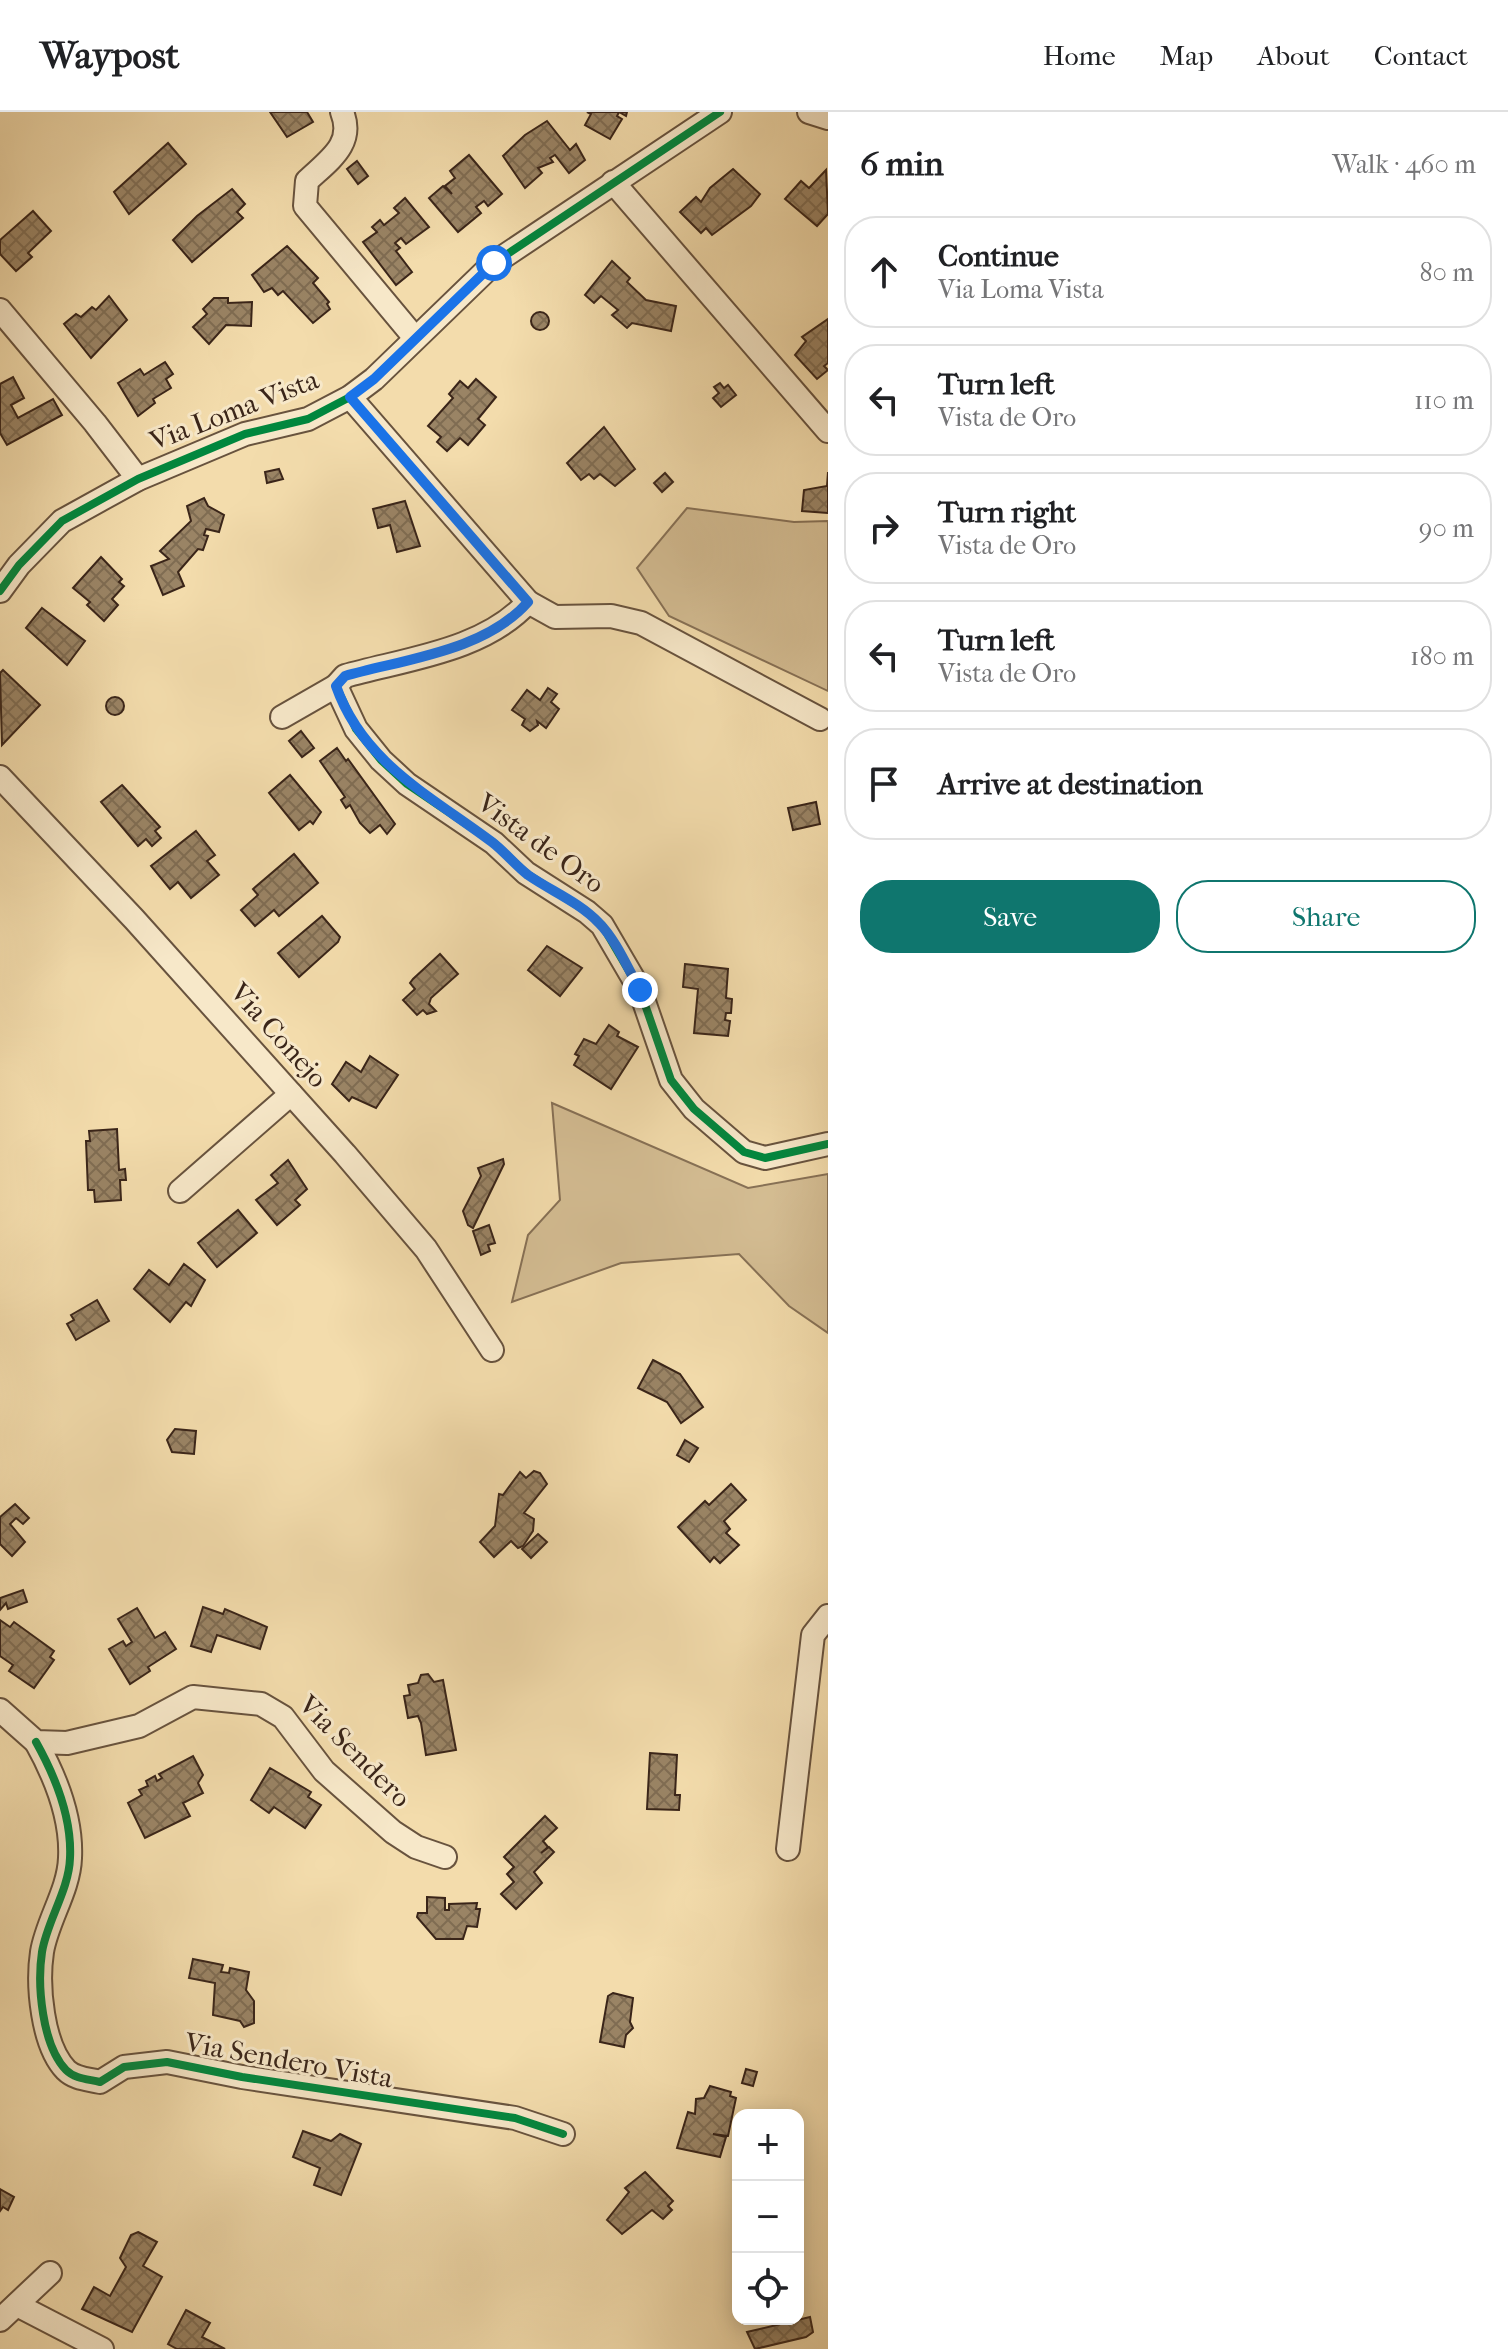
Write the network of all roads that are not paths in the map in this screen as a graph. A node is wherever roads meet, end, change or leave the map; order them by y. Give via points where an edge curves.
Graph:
1 (342, 112) edge
2 (720, 112) edge
3 (809, 112) edge
4 (828, 118) edge
5 (613, 182) junction
6 (0, 310) edge
7 (415, 338) junction
8 (350, 397) junction
9 (828, 431) edge
10 (138, 479) junction
11 (0, 591) edge
12 (528, 602) junction
13 (336, 686) junction
14 (282, 717) dead end
15 (820, 719) dead end
16 (0, 777) edge
17 (291, 1094) junction
18 (828, 1144) edge
19 (180, 1191) dead end
20 (492, 1350) dead end
21 (828, 1616) edge
22 (0, 1710) edge
23 (36, 1742) junction
24 (788, 1849) dead end
25 (445, 1857) dead end
26 (563, 2134) dead end
27 (50, 2273) dead end
28 (17, 2305) junction
29 (0, 2320) edge
30 (102, 2349) edge

1 - 7 street via 347,126 342,148 307,181 305,206
2 - 5 street, Via Loma Vista
3 - 4 street
5 - 7 street, Via Loma Vista via 494,263
5 - 9 street
6 - 10 street
7 - 8 street, Via Loma Vista
8 - 10 street, Via Loma Vista via 308,419 245,434
8 - 12 street
10 - 11 street, Via Loma Vista via 62,521
12 - 13 street via 513,619 472,640 345,676
12 - 15 street via 555,617 611,616 641,623
13 - 14 street
13 - 18 street, Vista de Oro via 356,729 407,784 602,925 640,990 671,1080 694,1109 744,1152 765,1158
16 - 17 street, Via Conejo
17 - 19 street
17 - 20 street, Via Conejo via 426,1249
21 - 24 street via 813,1635
22 - 23 street
23 - 25 street, Via Sendero via 67,1743 139,1726 193,1697 261,1704 283,1717 324,1771 393,1832
23 - 26 street, Via Sendero Vista via 50,1767 69,1829 71,1861 42,1951 41,1997 45,2023 67,2071 100,2082 124,2067 167,2062 515,2118
27 - 28 street
28 - 29 street
28 - 30 street

